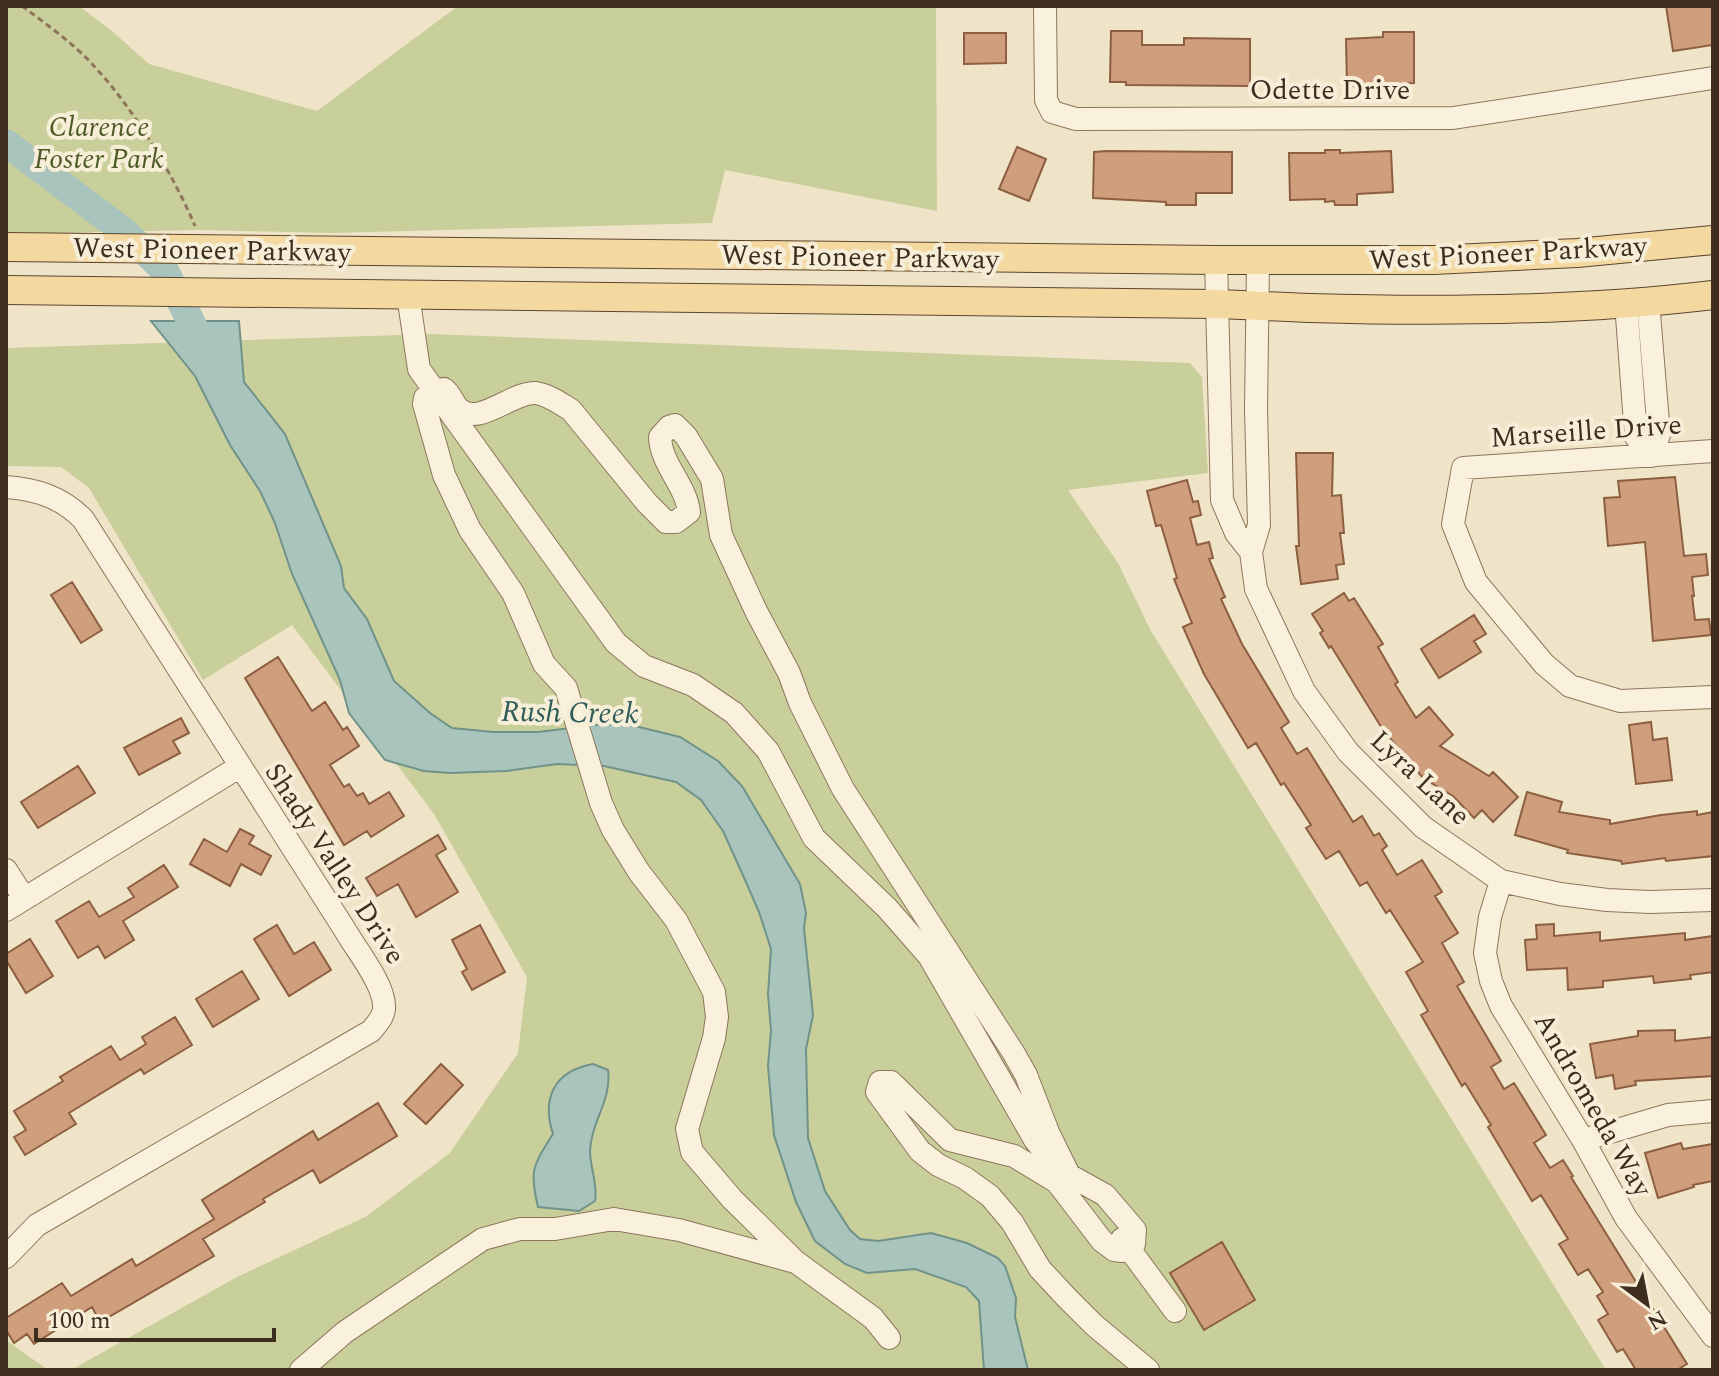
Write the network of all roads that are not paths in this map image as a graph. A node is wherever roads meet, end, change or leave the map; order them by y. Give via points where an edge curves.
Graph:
1 (1045, 6) edge
2 (1713, 78) edge
3 (1713, 240) edge
4 (6, 247) edge
5 (1216, 260) junction
6 (1258, 260) junction
7 (6, 290) edge
8 (408, 295) junction
9 (1713, 295) edge
10 (1637, 302) junction
11 (1217, 304) junction
12 (1258, 306) junction
13 (436, 392) junction
14 (1713, 451) edge
15 (1651, 456) junction
16 (6, 487) edge
17 (1251, 552) junction
18 (1713, 697) edge
19 (239, 767) junction
20 (6, 870) edge
21 (1501, 881) junction
22 (1713, 900) edge
23 (15, 904) edge
24 (1713, 1111) edge
25 (1583, 1140) junction
26 (1129, 1249) junction
27 (6, 1257) edge
28 (796, 1262) junction
29 (1175, 1311) dead end
30 (1713, 1336) edge
31 (889, 1338) dead end
32 (301, 1370) edge
33 (1148, 1370) edge

1 - 2 street, Odette Drive via 1046,100 1052,112 1076,119 1453,118
3 - 6 main road, West Pioneer Parkway via 1434,260
4 - 5 main road, West Pioneer Parkway
5 - 6 main road, West Pioneer Parkway
5 - 11 street, Lyra Lane
6 - 12 street, Lyra Lane
7 - 8 main road, West Pioneer Parkway
8 - 11 main road, West Pioneer Parkway
8 - 13 street via 419,369
9 - 10 main road, West Pioneer Parkway
10 - 12 main road, West Pioneer Parkway via 1541,308
10 - 15 street via 1636,437
11 - 12 main road, West Pioneer Parkway
11 - 17 street, Lyra Lane via 1222,500
12 - 17 street, Lyra Lane via 1259,525
13 - 26 street via 616,643 644,666 693,685 734,713 768,751 814,838 929,956 1035,1140
13 - 26 street via 444,389 460,410 470,413 490,410 519,395 537,393 559,403 571,410 666,522 689,512 660,445 663,432 679,427 712,479 721,535 843,789 1013,1052 1069,1175 1105,1195 1135,1230
13 - 28 street via 424,404 444,475 470,530 513,593 536,650 568,694 613,830 676,920 714,992 714,1038 687,1129 692,1152
14 - 15 street, Marseille Drive
15 - 18 street, Marseille Drive via 1463,468 1453,524 1476,582 1544,664 1570,686 1620,701
16 - 19 street, Shady Valley Drive via 51,496 83,519
17 - 21 street, Lyra Lane via 1256,589 1272,626 1304,691 1348,752 1423,827
19 - 23 street
19 - 27 street, Shady Valley Drive via 381,990 381,1019 371,1031 37,1225
20 - 23 street
21 - 22 street, Lyra Lane via 1607,900
21 - 25 street, Andromeda Way via 1485,953 1491,981
24 - 25 street via 1668,1115
25 - 30 street, Andromeda Way via 1626,1218
26 - 29 street
26 - 33 street via 1108,1246 1057,1182 1033,1166 950,1140 891,1082 878,1085 877,1092 920,1151 990,1196 1040,1269 1094,1325
28 - 31 street via 873,1318
28 - 32 street via 679,1230 614,1219 520,1229 483,1239 345,1332

